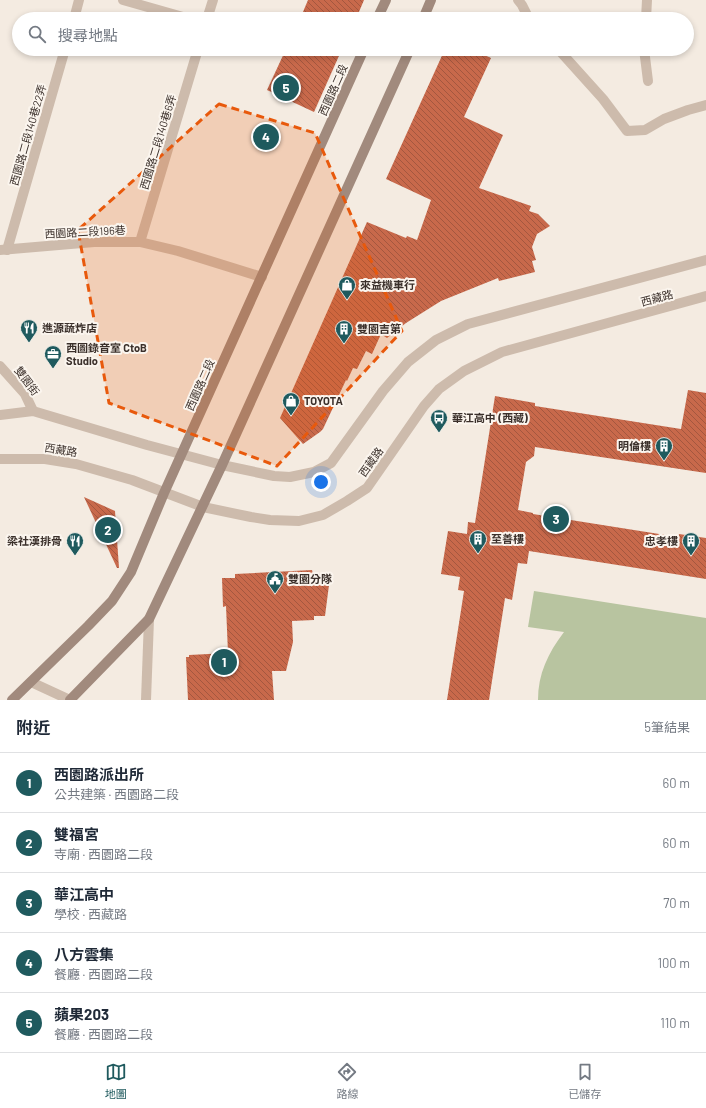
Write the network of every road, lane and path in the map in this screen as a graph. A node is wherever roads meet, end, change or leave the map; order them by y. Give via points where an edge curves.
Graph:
1 (80, 0) edge
2 (123, 0) edge
3 (213, 0) edge
4 (386, 0) edge
5 (431, 0) edge
6 (518, 0) edge
7 (647, 0) edge
8 (76, 12) edge
9 (165, 12) edge
10 (209, 12) edge
11 (380, 12) edge
12 (426, 12) edge
13 (526, 12) edge
14 (646, 12) edge
15 (63, 56) edge
16 (196, 56) edge
17 (361, 56) edge
18 (407, 56) edge
19 (564, 56) edge
20 (645, 56) edge
21 (648, 81) dead end
22 (706, 105) edge
23 (140, 242) junction
24 (3, 250) edge
25 (706, 260) edge
26 (262, 277) junction
27 (706, 296) edge
28 (0, 366) edge
29 (33, 411) junction
30 (0, 414) edge
31 (182, 455) junction
32 (0, 458) edge
33 (222, 465) junction
34 (164, 493) junction
35 (203, 507) junction
36 (149, 619) junction
37 (31, 682) junction
38 (12, 700) edge
39 (70, 700) edge
40 (146, 700) edge

1 - 8 street
2 - 9 street
3 - 10 street
4 - 11 main road
5 - 12 main road
6 - 13 street
7 - 14 street
15 - 24 street, 西園路二段140巷22弄
16 - 23 street, 西園路二段140巷6弄
17 - 26 main road, 西園路二段
18 - 33 main road
19 - 22 street via 603,99 627,131 645,130 688,110
20 - 21 street
23 - 24 street, 西園路二段196巷 via 94,242
23 - 26 street, 西園路二段196巷
25 - 33 street via 468,324 436,340 408,362 388,385 331,463 314,472 290,477 274,476
26 - 31 main road, 西園路二段
27 - 35 street, 西藏路 via 502,352 464,371 439,389 424,406 367,488 323,515 299,521 270,520
28 - 29 street, 雙園街 via 25,394
29 - 30 street
29 - 31 street
31 - 33 street
31 - 34 main road, 西園路二段
32 - 34 street, 西藏路 via 45,458 76,464 114,474
33 - 35 main road
34 - 35 street, 西藏路
34 - 37 main road, 西園路二段 via 132,572 112,601
35 - 36 main road
36 - 39 main road
36 - 40 street
37 - 38 main road, 西園路二段
37 - 39 street

